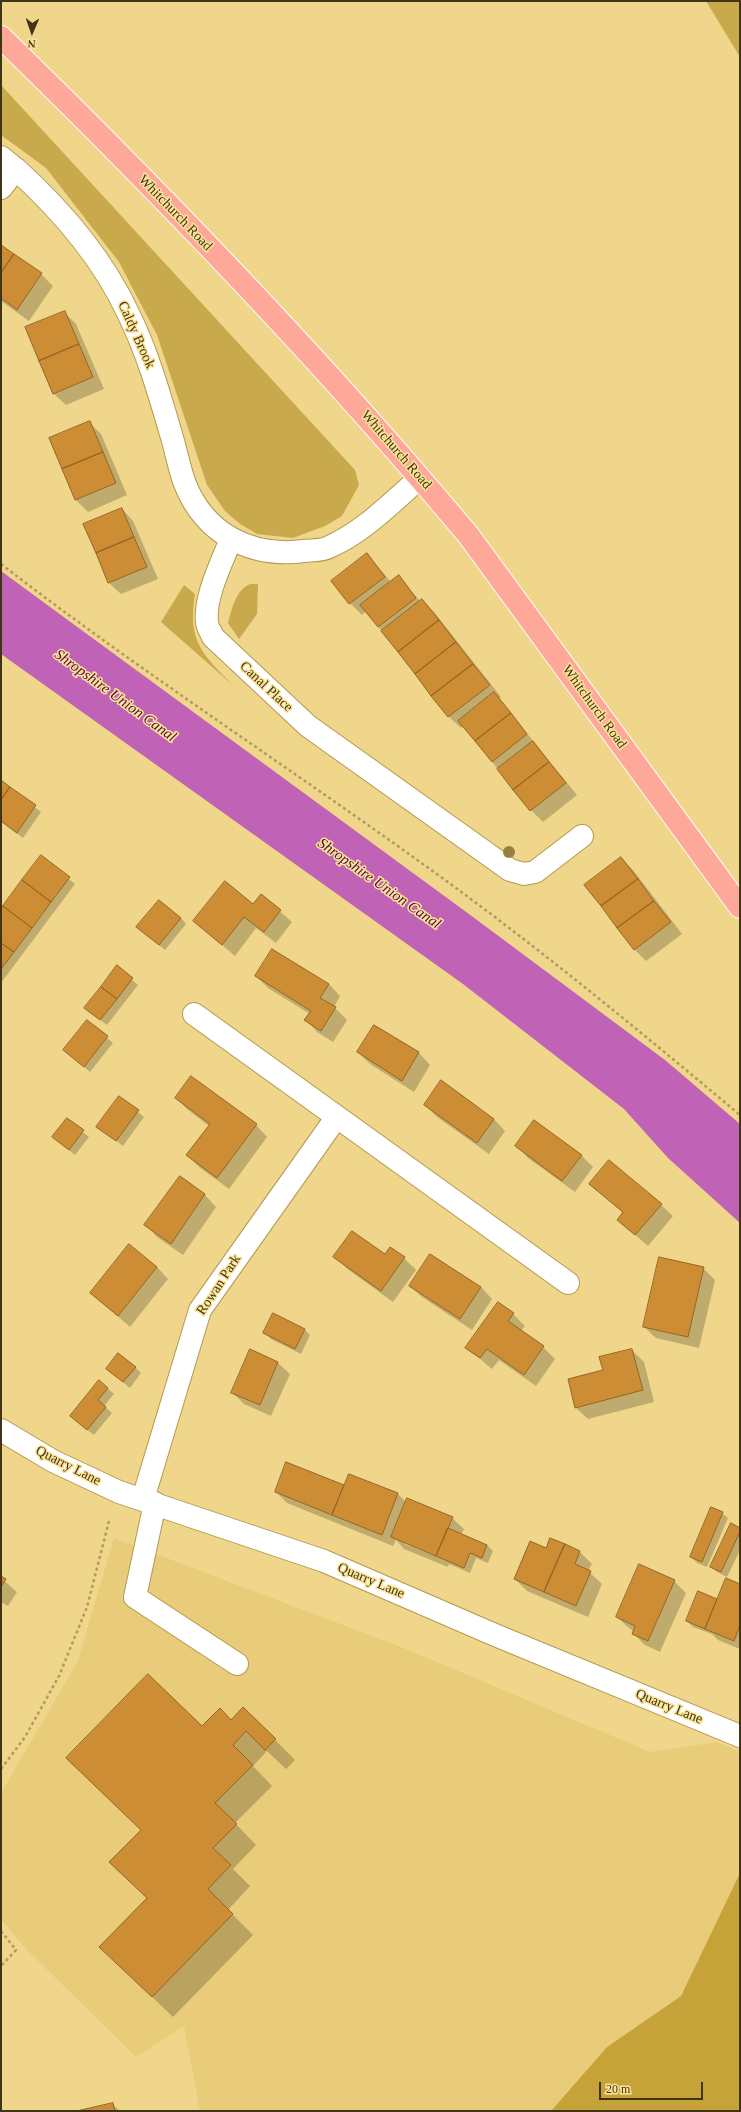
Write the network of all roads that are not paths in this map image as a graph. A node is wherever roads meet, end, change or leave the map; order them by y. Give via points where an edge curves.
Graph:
1 (1, 37) edge
2 (8, 163) edge
3 (1, 188) edge
4 (420, 478) junction
5 (231, 540) junction
6 (582, 836) dead end
7 (740, 907) edge
8 (194, 1014) dead end
9 (336, 1118) junction
10 (568, 1283) dead end
11 (1, 1430) edge
12 (149, 1501) junction
13 (237, 1664) dead end
14 (740, 1736) edge

1 - 4 highway, Whitchurch Road via 78,112 320,364
2 - 3 street, Caldy Brook
2 - 5 street, Caldy Brook via 44,195 88,246 128,312 156,381 186,485 205,519
4 - 5 street via 363,527 328,548 296,552 265,551
4 - 7 highway, Whitchurch Road via 469,536
5 - 6 street, Canal Place via 217,574 207,609 207,624 213,637 308,726 510,870 524,874 535,872
8 - 9 street
9 - 10 street
9 - 12 street, Rowan Park via 200,1310
11 - 12 street, Quarry Lane via 53,1460 119,1492
12 - 13 street, Rowan Park via 135,1597
12 - 14 street, Quarry Lane via 324,1561

